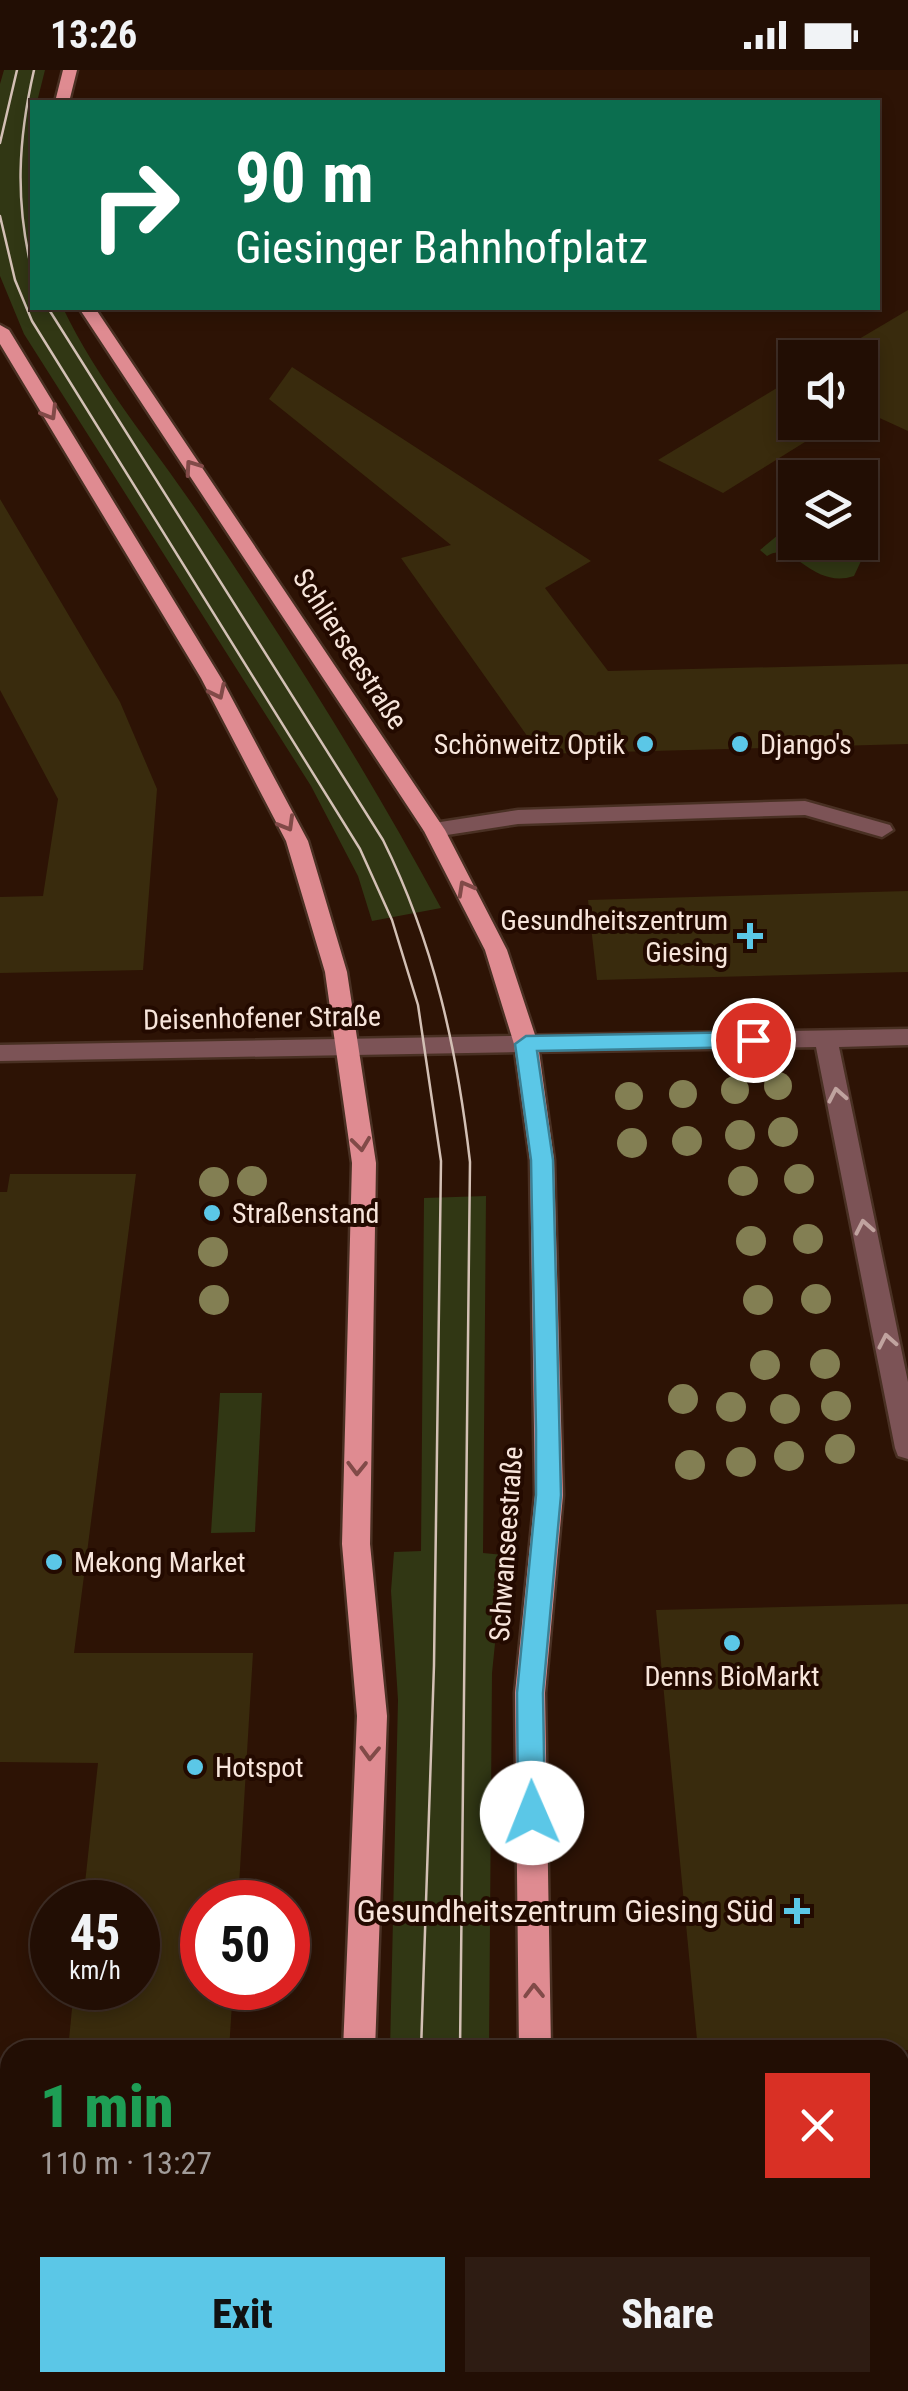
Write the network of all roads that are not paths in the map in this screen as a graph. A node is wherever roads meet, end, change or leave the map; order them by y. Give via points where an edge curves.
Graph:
1 (70, 70) edge
2 (62, 100) edge
3 (89, 310) edge
4 (0, 330) edge
5 (434, 830) junction
6 (882, 830) dead end
7 (908, 1037) edge
8 (826, 1038) junction
9 (526, 1044) junction
10 (350, 1047) junction
11 (0, 1053) edge
12 (908, 1448) edge
13 (359, 2040) edge
14 (535, 2040) edge

1 - 2 main road
5 -> 3 main road, Schlierseestraße
4 -> 10 main road via 206,668 297,842 326,928
5 - 6 street via 518,817 805,808
9 -> 5 main road, Schlierseestraße via 496,950
7 - 8 street, Deisenhofener Straße
8 - 9 street, Deisenhofener Straße
12 -> 8 street
9 - 10 street, Deisenhofener Straße
14 -> 9 main road, Schwanseestraße via 530,1693 548,1479 542,1160
10 - 11 street, Deisenhofener Straße
10 -> 13 main road via 364,1163 356,1544 372,1716

